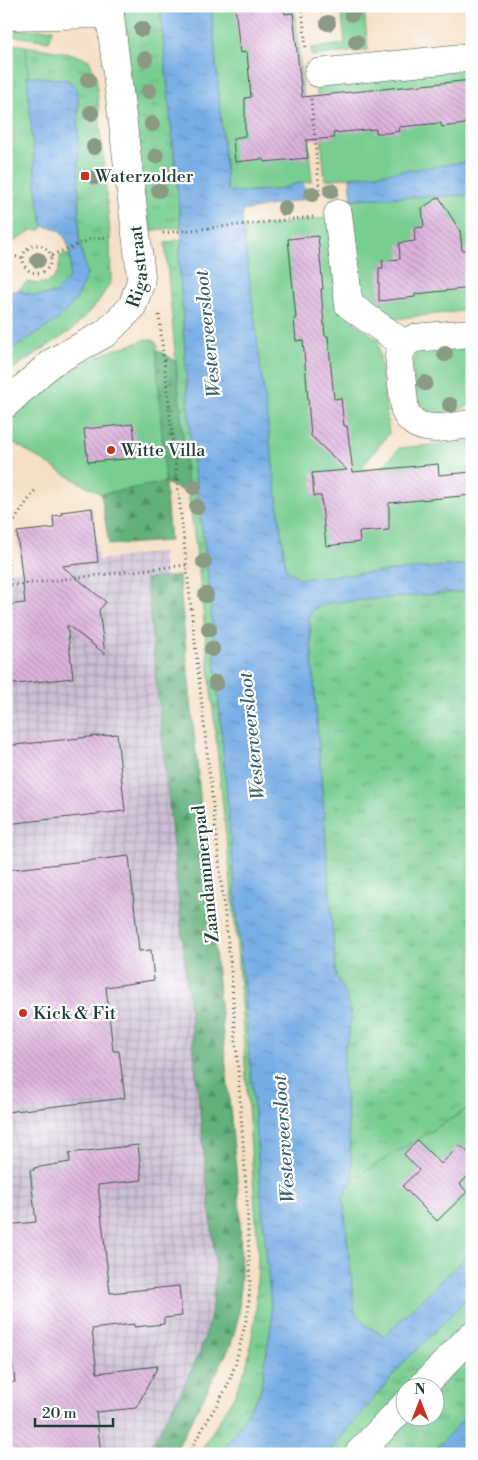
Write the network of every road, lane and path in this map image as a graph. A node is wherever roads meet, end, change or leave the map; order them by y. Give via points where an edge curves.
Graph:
1 (302, 6) edge
2 (109, 10) edge
3 (6, 16) edge
4 (472, 57) edge
5 (312, 74) junction
6 (330, 215) junction
7 (172, 233) dead end
8 (94, 238) dead end
9 (6, 255) edge
10 (52, 255) junction
11 (23, 258) junction
12 (140, 284) junction
13 (472, 333) edge
14 (404, 344) junction
15 (6, 404) edge
16 (472, 424) edge
17 (35, 490) dead end
18 (6, 533) edge
19 (6, 544) edge
20 (186, 565) junction
21 (6, 586) edge
22 (11, 586) junction
23 (472, 1335) edge
24 (431, 1378) edge
25 (396, 1414) edge
26 (188, 1454) edge
27 (358, 1454) edge

1 - 5 path
2 - 3 street
2 - 12 street, Rigastraat
4 - 5 street
5 - 6 path
6 - 7 path
6 - 14 street via 349,305
8 - 10 path
9 - 11 path
10 - 11 path via 46,248 36,245 27,249
10 - 11 path via 47,270 38,273 31,272 24,265
12 - 15 street, Rigastraat via 132,307 106,333 51,363
12 - 20 path, Zaandammerpad via 159,314
13 - 14 street via 415,338
14 - 16 street via 399,356 408,418 421,428
17 - 18 path
19 - 22 path
20 - 22 path
20 - 26 path, Zaandammerpad via 231,970 250,1285 248,1312 227,1387
21 - 22 path
23 - 24 street
25 - 27 street

